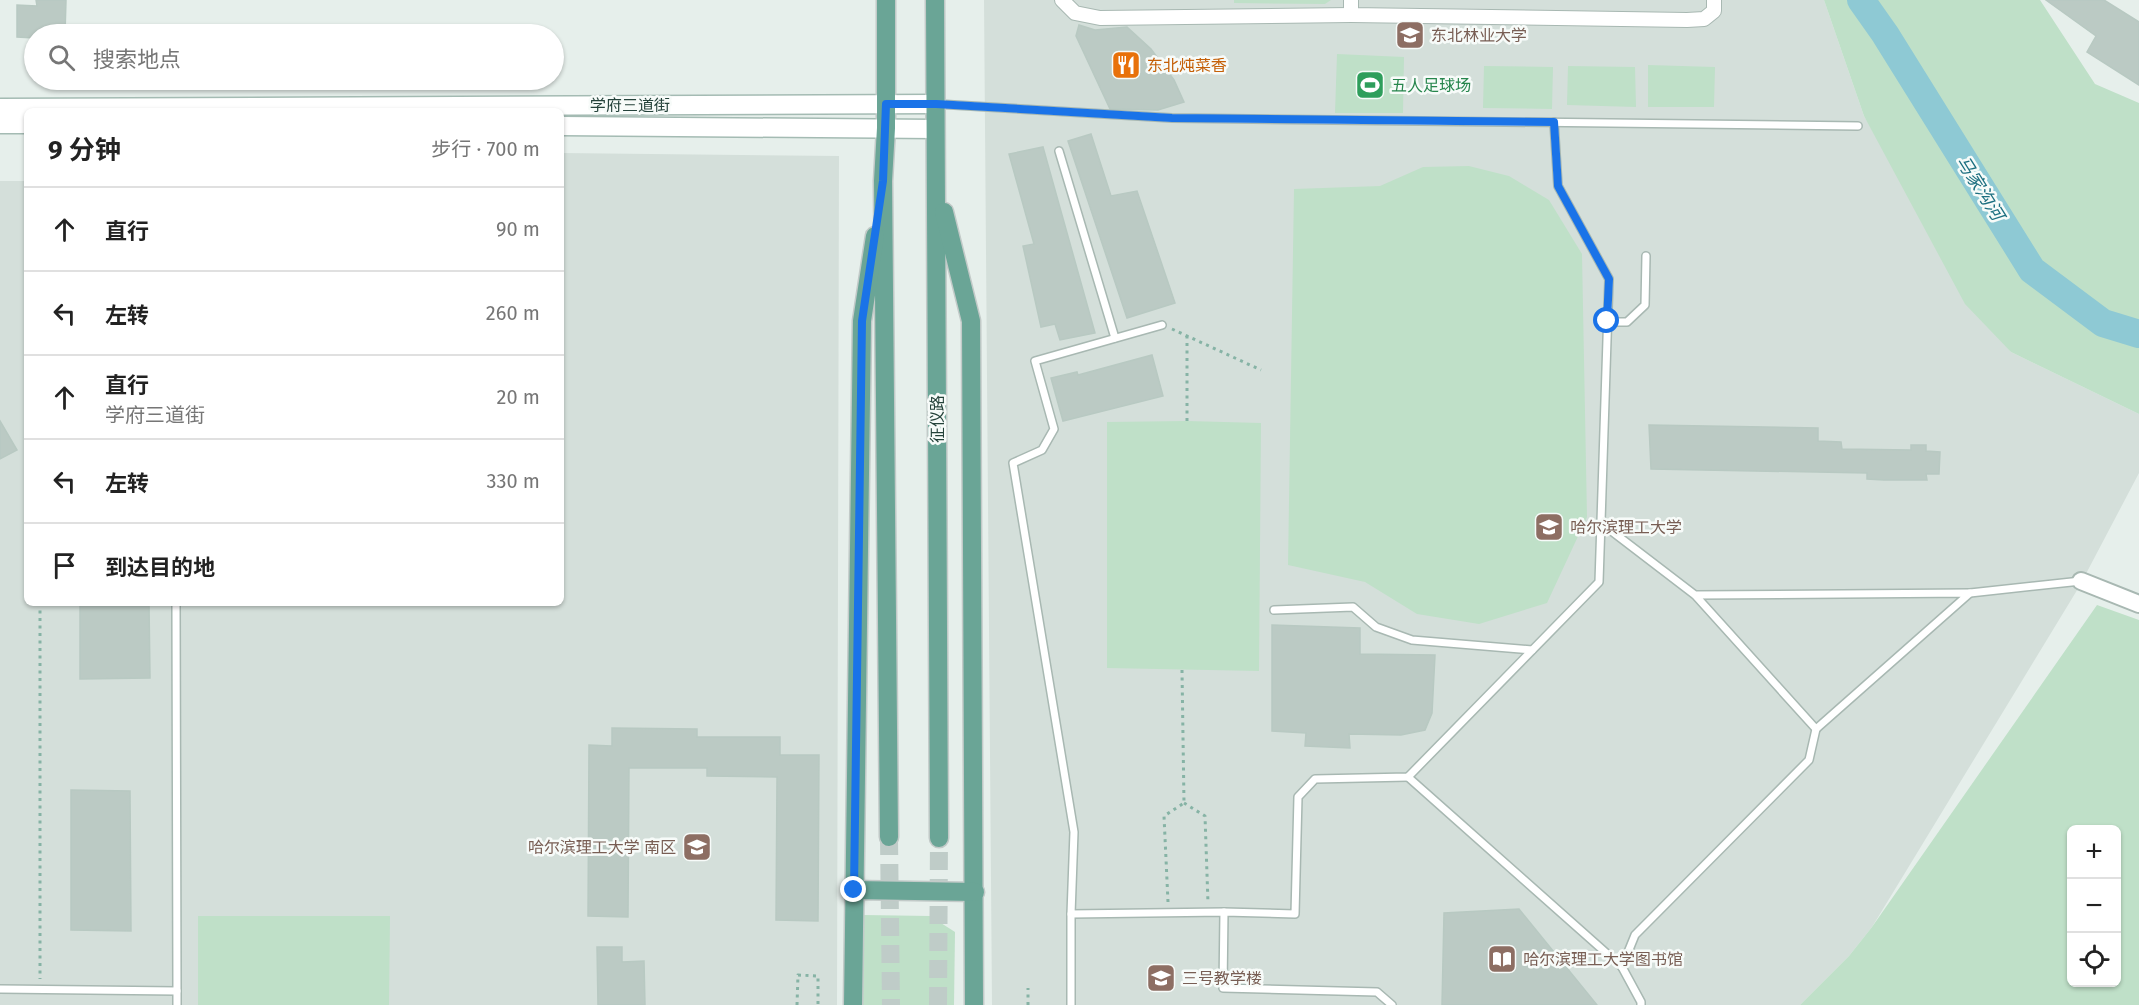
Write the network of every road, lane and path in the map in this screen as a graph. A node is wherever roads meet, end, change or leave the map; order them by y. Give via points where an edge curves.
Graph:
1 (886, 0) edge
2 (935, 0) edge
3 (1062, 0) edge
4 (1351, 0) edge
5 (1714, 0) edge
6 (1351, 15) junction
7 (886, 104) junction
8 (936, 104) junction
9 (0, 108) edge
10 (1554, 122) junction
11 (0, 124) edge
12 (24, 124) edge
13 (564, 126) edge
14 (1858, 126) dead end
15 (886, 128) junction
16 (935, 129) junction
17 (1059, 151) dead end
18 (883, 181) junction
19 (937, 181) junction
20 (1646, 256) dead end
21 (1607, 321) junction
22 (1162, 324) joint
23 (1187, 336) junction
24 (1115, 338) junction
25 (1262, 370) dead end
26 (1187, 421) dead end
27 (1601, 523) junction
28 (2081, 581) joint
29 (1970, 593) junction
30 (1695, 595) junction
31 (2139, 604) edge
32 (39, 606) edge
33 (176, 606) edge
34 (1274, 609) dead end
35 (1532, 650) junction
36 (1182, 670) dead end
37 (1816, 729) junction
38 (1408, 777) junction
39 (1184, 803) junction
40 (889, 837) tunnel mouth
41 (939, 838) tunnel mouth
42 (854, 890) junction
43 (975, 892) junction
44 (1208, 912) junction
45 (1224, 912) junction
46 (1168, 913) junction
47 (1071, 914) junction
48 (1622, 967) junction
49 (1028, 988) dead end
50 (0, 989) edge
51 (40, 989) junction
52 (177, 991) junction
53 (177, 1005) edge
54 (797, 1005) edge
55 (818, 1005) edge
56 (853, 1005) edge
57 (974, 1005) edge
58 (1028, 1005) edge
59 (1071, 1005) edge
60 (1392, 1005) edge
61 (1641, 1005) edge

1 - 7 main road
2 - 8 main road, 征仪路
3 - 6 street via 1075,13 1100,18
4 - 6 street
5 - 6 street via 1714,11 1704,19 1687,20
7 - 8 main road, 学府三道街
7 - 9 main road, 学府三道街
7 - 15 main road
8 - 10 lane via 1172,118
8 - 16 main road, 征仪路
10 - 14 lane
10 - 21 lane via 1558,186 1609,279
11 - 12 main road
13 - 15 main road, 学府三道街
15 - 16 main road, 学府三道街
15 - 18 main road
16 - 19 main road, 征仪路
17 - 24 lane
18 - 40 main road
18 - 42 main road via 862,321
19 - 41 main road, 征仪路
19 - 43 main road via 971,321
20 - 21 lane via 1645,305 1627,322
21 - 27 lane
22 - 23 path
22 - 24 lane
23 - 25 path
23 - 26 path
24 - 47 lane via 1035,361 1054,429 1042,450 1013,463 1074,832
27 - 30 lane
27 - 35 lane via 1599,582
28 - 29 lane
28 - 31 street
29 - 30 lane
29 - 37 lane
30 - 37 lane
32 - 51 path
33 - 52 lane
34 - 35 lane via 1353,608 1376,627 1412,640
35 - 38 lane
36 - 39 path
37 - 48 lane via 1809,760 1635,934
38 - 45 lane via 1315,779 1298,797 1295,914
38 - 48 lane
39 - 44 path via 1205,816
39 - 46 path via 1164,816
42 - 43 main road
42 - 56 main road
43 - 57 main road
44 - 45 lane
44 - 46 lane
45 - 60 lane via 1222,988 1377,992
46 - 47 lane
47 - 59 lane
48 - 61 lane
49 - 58 path
50 - 51 lane
51 - 52 lane
52 - 53 lane
54 - 55 path via 798,975 818,976

